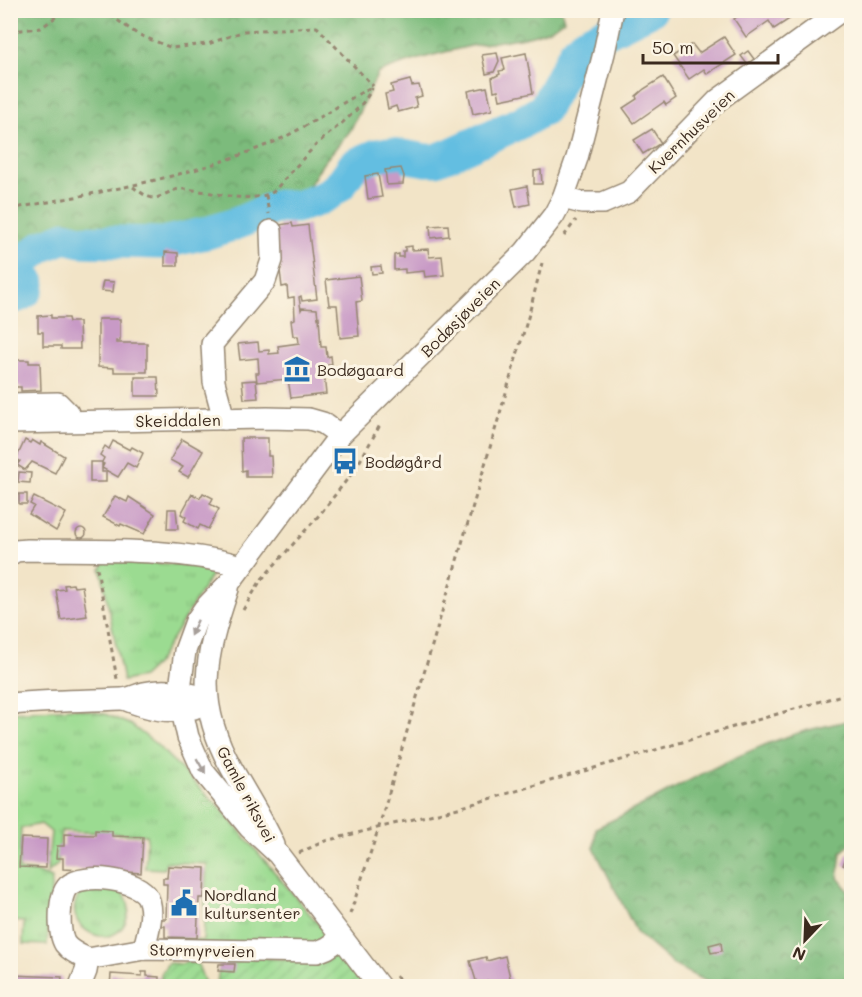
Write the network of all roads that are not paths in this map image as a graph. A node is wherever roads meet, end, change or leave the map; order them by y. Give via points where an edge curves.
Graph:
1 (613, 10) edge
2 (842, 10) edge
3 (562, 198) junction
4 (271, 231) dead end
5 (10, 404) edge
6 (224, 419) junction
7 (68, 422) junction
8 (10, 423) edge
9 (340, 435) junction
10 (10, 555) edge
11 (236, 574) junction
12 (207, 699) junction
13 (181, 701) junction
14 (10, 704) edge
15 (288, 856) junction
16 (342, 938) junction
17 (144, 949) junction
18 (88, 958) junction
19 (80, 987) edge
20 (379, 987) edge

1 - 3 street, Bodøsjøveien via 577,158
2 - 3 street, Kvernhusveien via 718,100 629,192 603,203
3 - 9 street, Bodøsjøveien via 554,215 525,252
4 - 6 street via 272,260 265,281 212,344 214,382
5 - 7 street via 58,403 68,413
6 - 7 street, Skeiddalen
6 - 9 street, Skeiddalen via 309,419
7 - 8 street, Skeiddalen
9 - 11 street, Bodøsjøveien
10 - 11 street via 28,550 168,554 220,560
11 - 12 street, Bodøsjøveien via 208,656
11 -> 13 street, Bodøsjøveien via 196,621 185,651
12 - 13 street via 197,707
12 - 15 street, Gamle riksvei via 223,752
13 - 14 street via 146,708 120,699
13 -> 15 street, Gamle riksvei via 188,737 203,771 250,828
15 - 16 street, Gamle riksvei
16 - 17 street, Stormyrveien via 317,952
16 - 20 street, Gamle riksvei
17 - 18 street, Stormyrveien
17 - 18 street via 151,910 141,889 100,878 77,880 62,896 60,931 74,952
18 - 19 street

